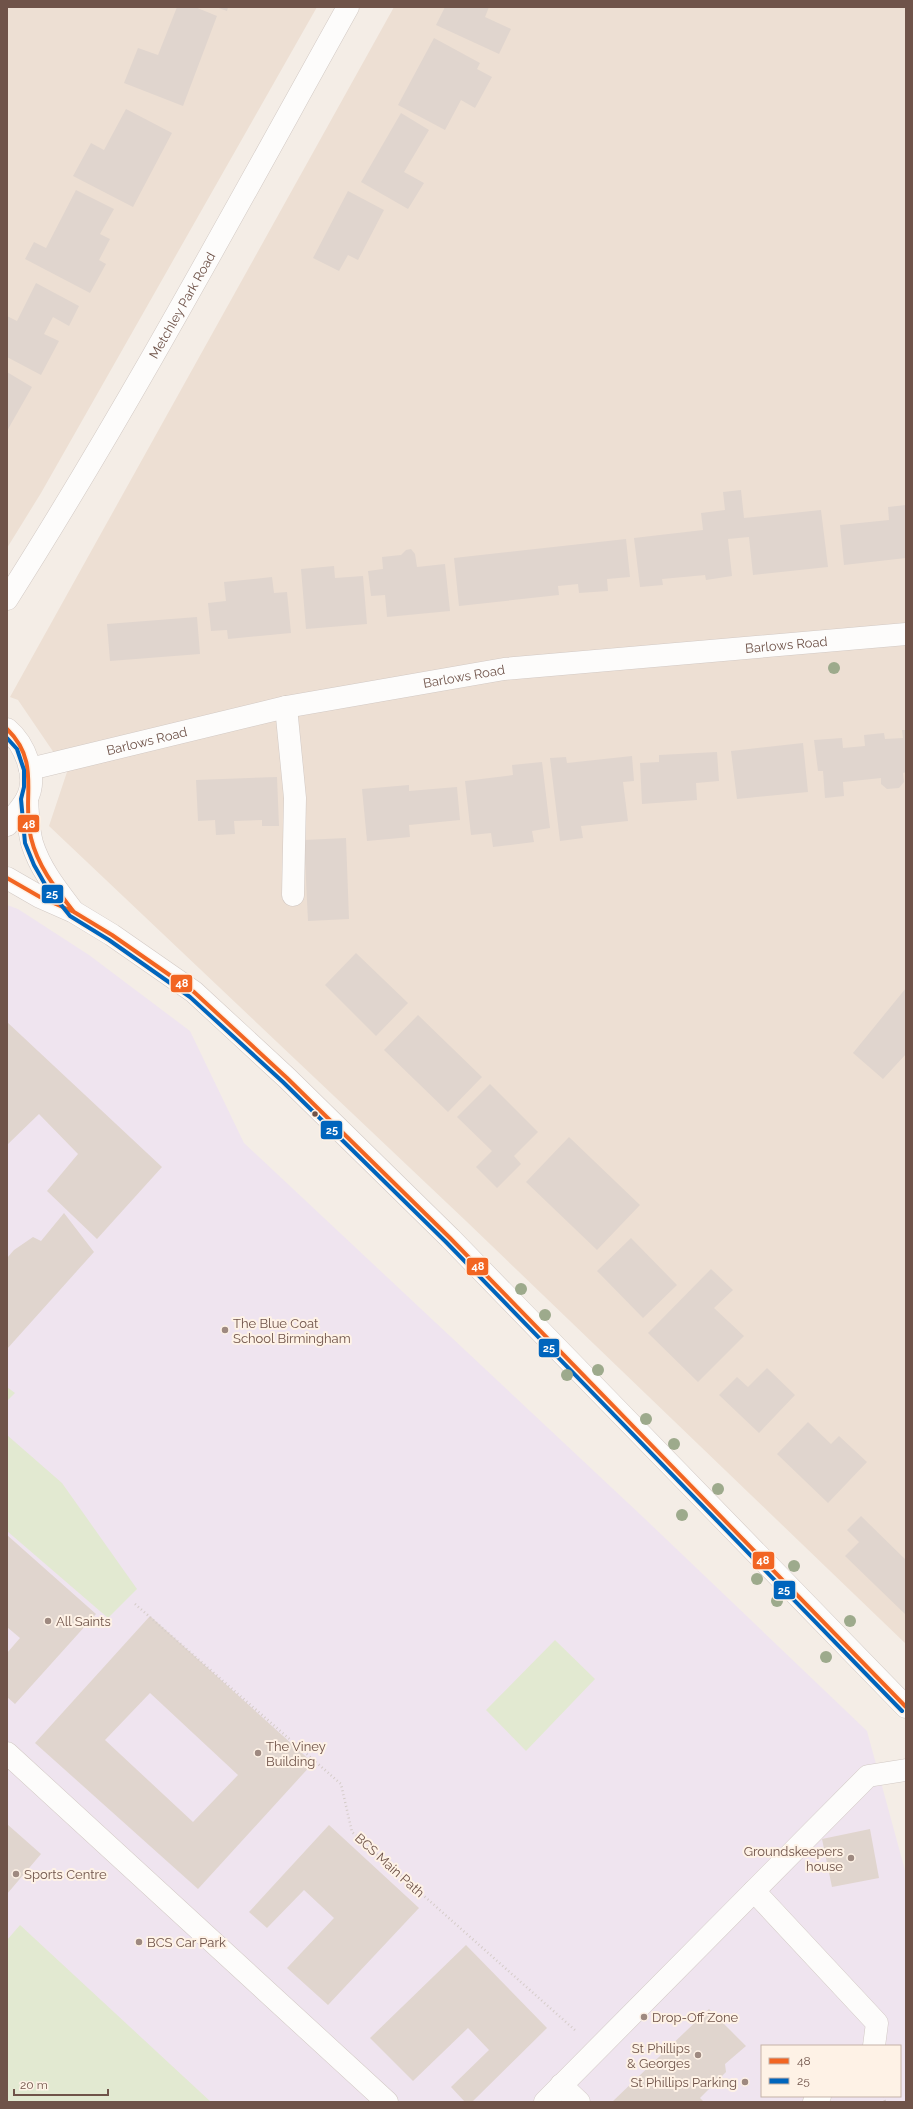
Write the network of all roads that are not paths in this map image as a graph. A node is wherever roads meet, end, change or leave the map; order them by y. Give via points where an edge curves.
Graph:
1 (348, 7) edge
2 (7, 599) edge
3 (906, 634) edge
4 (286, 708) junction
5 (7, 729) edge
6 (30, 769) junction
7 (27, 800) junction
8 (7, 825) edge
9 (10, 885) edge
10 (293, 895) dead end
11 (74, 912) junction
12 (906, 1707) edge
13 (7, 1753) edge
14 (906, 1770) edge
15 (754, 1891) junction
16 (874, 2045) edge
17 (561, 2085) junction
18 (387, 2102) edge
19 (545, 2102) edge
20 (579, 2102) edge

1 - 2 street, Metchley Park Road via 190,290 52,528
3 - 4 street, Barlows Road via 504,669
4 - 6 street, Barlows Road
4 - 10 street via 296,798
5 - 6 street via 22,746
6 - 7 street
7 - 8 street
7 - 11 street via 32,841 39,862 51,883
9 - 11 street
11 - 12 street via 194,992 287,1078 450,1238
13 - 18 street
14 - 15 street via 868,1776
15 - 16 street via 877,2023
15 - 17 street
17 - 19 street
17 - 20 street

